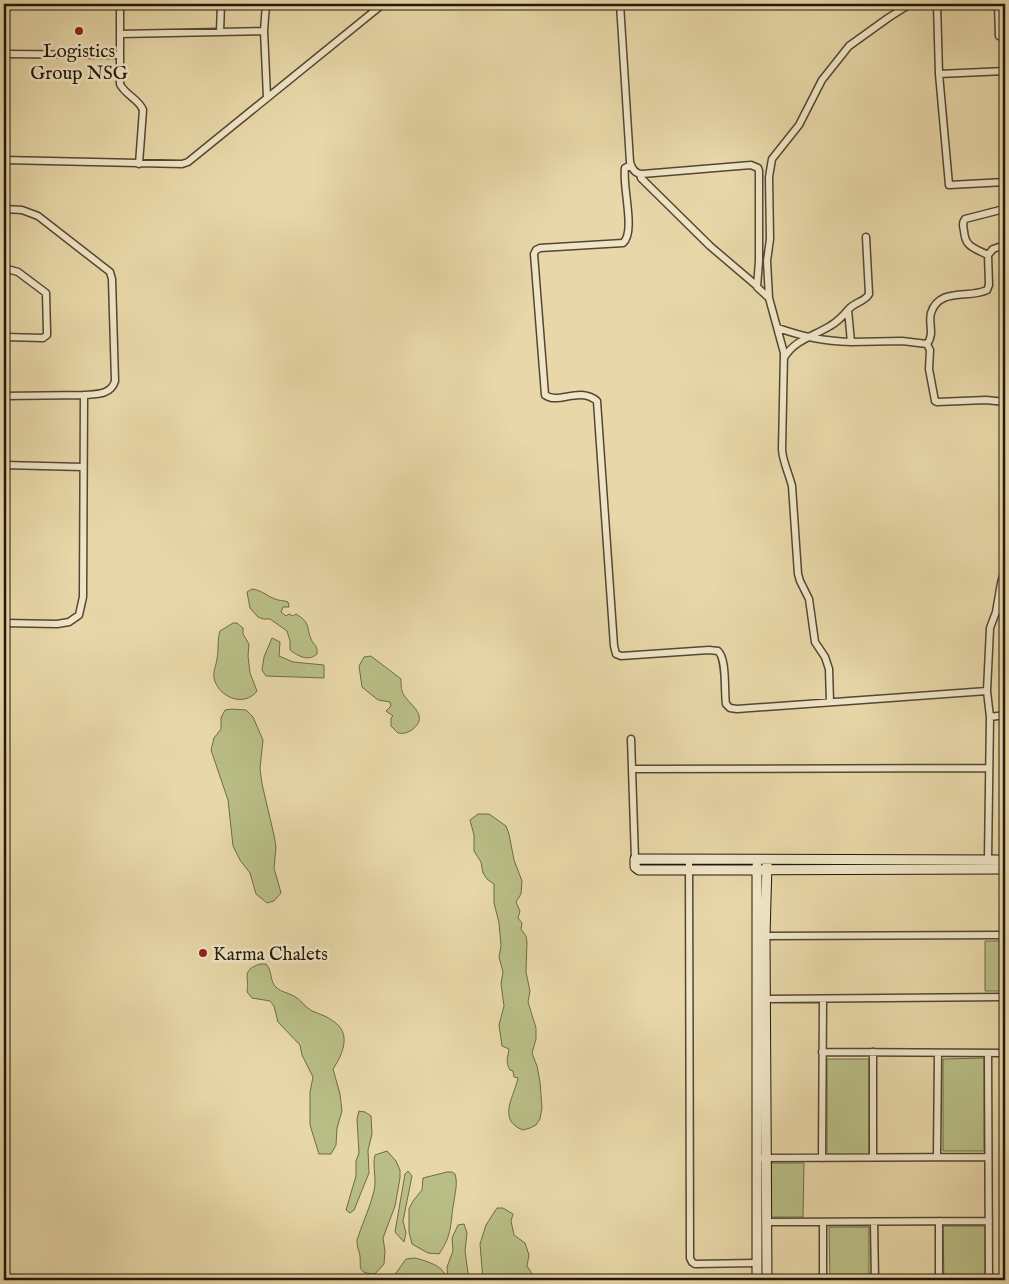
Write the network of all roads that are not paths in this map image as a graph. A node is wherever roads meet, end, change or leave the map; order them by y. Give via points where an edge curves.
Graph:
1 (120, 4) edge
2 (221, 4) edge
3 (266, 4) edge
4 (383, 4) edge
5 (620, 4) edge
6 (910, 4) edge
7 (937, 4) edge
8 (998, 4) edge
9 (264, 31) junction
10 (220, 32) junction
11 (120, 34) junction
12 (999, 36) dead end
13 (4, 54) edge
14 (120, 55) junction
15 (1005, 71) edge
16 (939, 74) junction
17 (267, 98) junction
18 (4, 160) edge
19 (139, 164) junction
20 (631, 165) junction
21 (640, 174) junction
22 (1005, 182) edge
23 (1005, 206) edge
24 (4, 209) edge
25 (866, 237) dead end
26 (1005, 245) edge
27 (988, 255) junction
28 (4, 268) edge
29 (757, 286) junction
30 (769, 298) junction
31 (848, 310) junction
32 (778, 328) junction
33 (4, 337) edge
34 (807, 338) junction
35 (852, 342) junction
36 (928, 344) junction
37 (784, 360) junction
38 (84, 395) junction
39 (4, 396) edge
40 (1005, 402) edge
41 (4, 465) edge
42 (83, 467) junction
43 (1005, 569) edge
44 (4, 623) edge
45 (987, 691) junction
46 (830, 702) junction
47 (1005, 715) edge
48 (990, 716) junction
49 (631, 739) dead end
50 (989, 768) junction
51 (632, 769) junction
52 (762, 859) junction
53 (635, 860) junction
54 (689, 860) junction
55 (988, 860) junction
56 (1005, 860) edge
57 (1005, 869) edge
58 (762, 870) junction
59 (688, 871) junction
60 (1005, 935) edge
61 (765, 936) junction
62 (1005, 998) edge
63 (823, 999) junction
64 (765, 1000) junction
65 (822, 1052) junction
66 (873, 1052) junction
67 (938, 1053) junction
68 (988, 1053) junction
69 (1005, 1053) edge
70 (988, 1156) junction
71 (937, 1157) junction
72 (756, 1158) junction
73 (766, 1158) junction
74 (822, 1158) junction
75 (873, 1158) junction
76 (939, 1221) junction
77 (988, 1221) junction
78 (766, 1222) junction
79 (822, 1222) junction
80 (874, 1222) junction
81 (756, 1263) junction
82 (757, 1280) edge
83 (767, 1280) edge
84 (823, 1280) edge
85 (875, 1280) edge
86 (939, 1280) edge
87 (989, 1280) edge

1 - 11 street
2 - 10 street
3 - 9 street
4 - 17 street
5 - 20 street
6 - 30 street via 849,46 822,80 799,125 772,159 767,267
7 - 16 street
8 - 12 street
9 - 10 street
9 - 17 street
10 - 11 street
11 - 14 street
13 - 14 street
14 - 19 street via 121,87 143,110
15 - 16 street
16 - 22 street via 948,185
17 - 19 street via 188,162 176,165
18 - 19 street
20 - 21 street
20 - 46 street via 625,168 624,177 628,218 626,241 540,248 534,254 544,396 587,395 597,401 616,654 718,651 722,656 726,704 730,708
21 - 29 street via 703,239
21 - 29 street via 751,165 758,168
23 - 27 street via 963,222 964,241
24 - 38 street via 22,210 38,216 110,272 115,381 108,392
25 - 31 street via 869,294
26 - 27 street via 993,249
27 - 36 street via 988,289 940,300 932,312
28 - 33 street via 18,272 46,293 47,332 44,338
29 - 30 street
30 - 32 street
31 - 34 street via 829,327
31 - 35 street
32 - 34 street
32 - 37 street
34 - 35 street
34 - 37 street via 790,350
35 - 36 street
36 - 40 street via 935,401
37 - 46 street via 781,441 792,486 798,574 809,599 815,642 829,669
38 - 39 street
38 - 42 street
41 - 42 street
42 - 44 street via 83,596 79,615 70,622 57,624
43 - 45 street via 990,628
45 - 46 street
45 - 48 street
47 - 48 street
48 - 50 street
49 - 51 street
50 - 51 street
50 - 55 street
51 - 53 street
52 - 54 street
52 - 55 street
52 - 58 street
53 - 54 street
53 - 59 street via 635,868 639,870
54 - 59 street
55 - 56 street
57 - 58 street
58 - 59 street
58 - 61 street
58 - 72 street
59 - 81 street via 690,1258 695,1264
60 - 61 street
61 - 64 street
62 - 63 street
63 - 64 street
63 - 65 street
64 - 73 street
65 - 66 street
65 - 74 street
66 - 67 street
66 - 75 street
67 - 68 street
67 - 71 street
68 - 69 street
68 - 70 street
70 - 71 street
70 - 77 street
71 - 75 street
72 - 73 street
72 - 81 street
73 - 74 street
73 - 78 street
74 - 75 street
76 - 77 street
76 - 80 street
76 - 86 street
77 - 87 street
78 - 79 street
78 - 83 street
79 - 80 street
79 - 84 street
80 - 85 street
81 - 82 street

